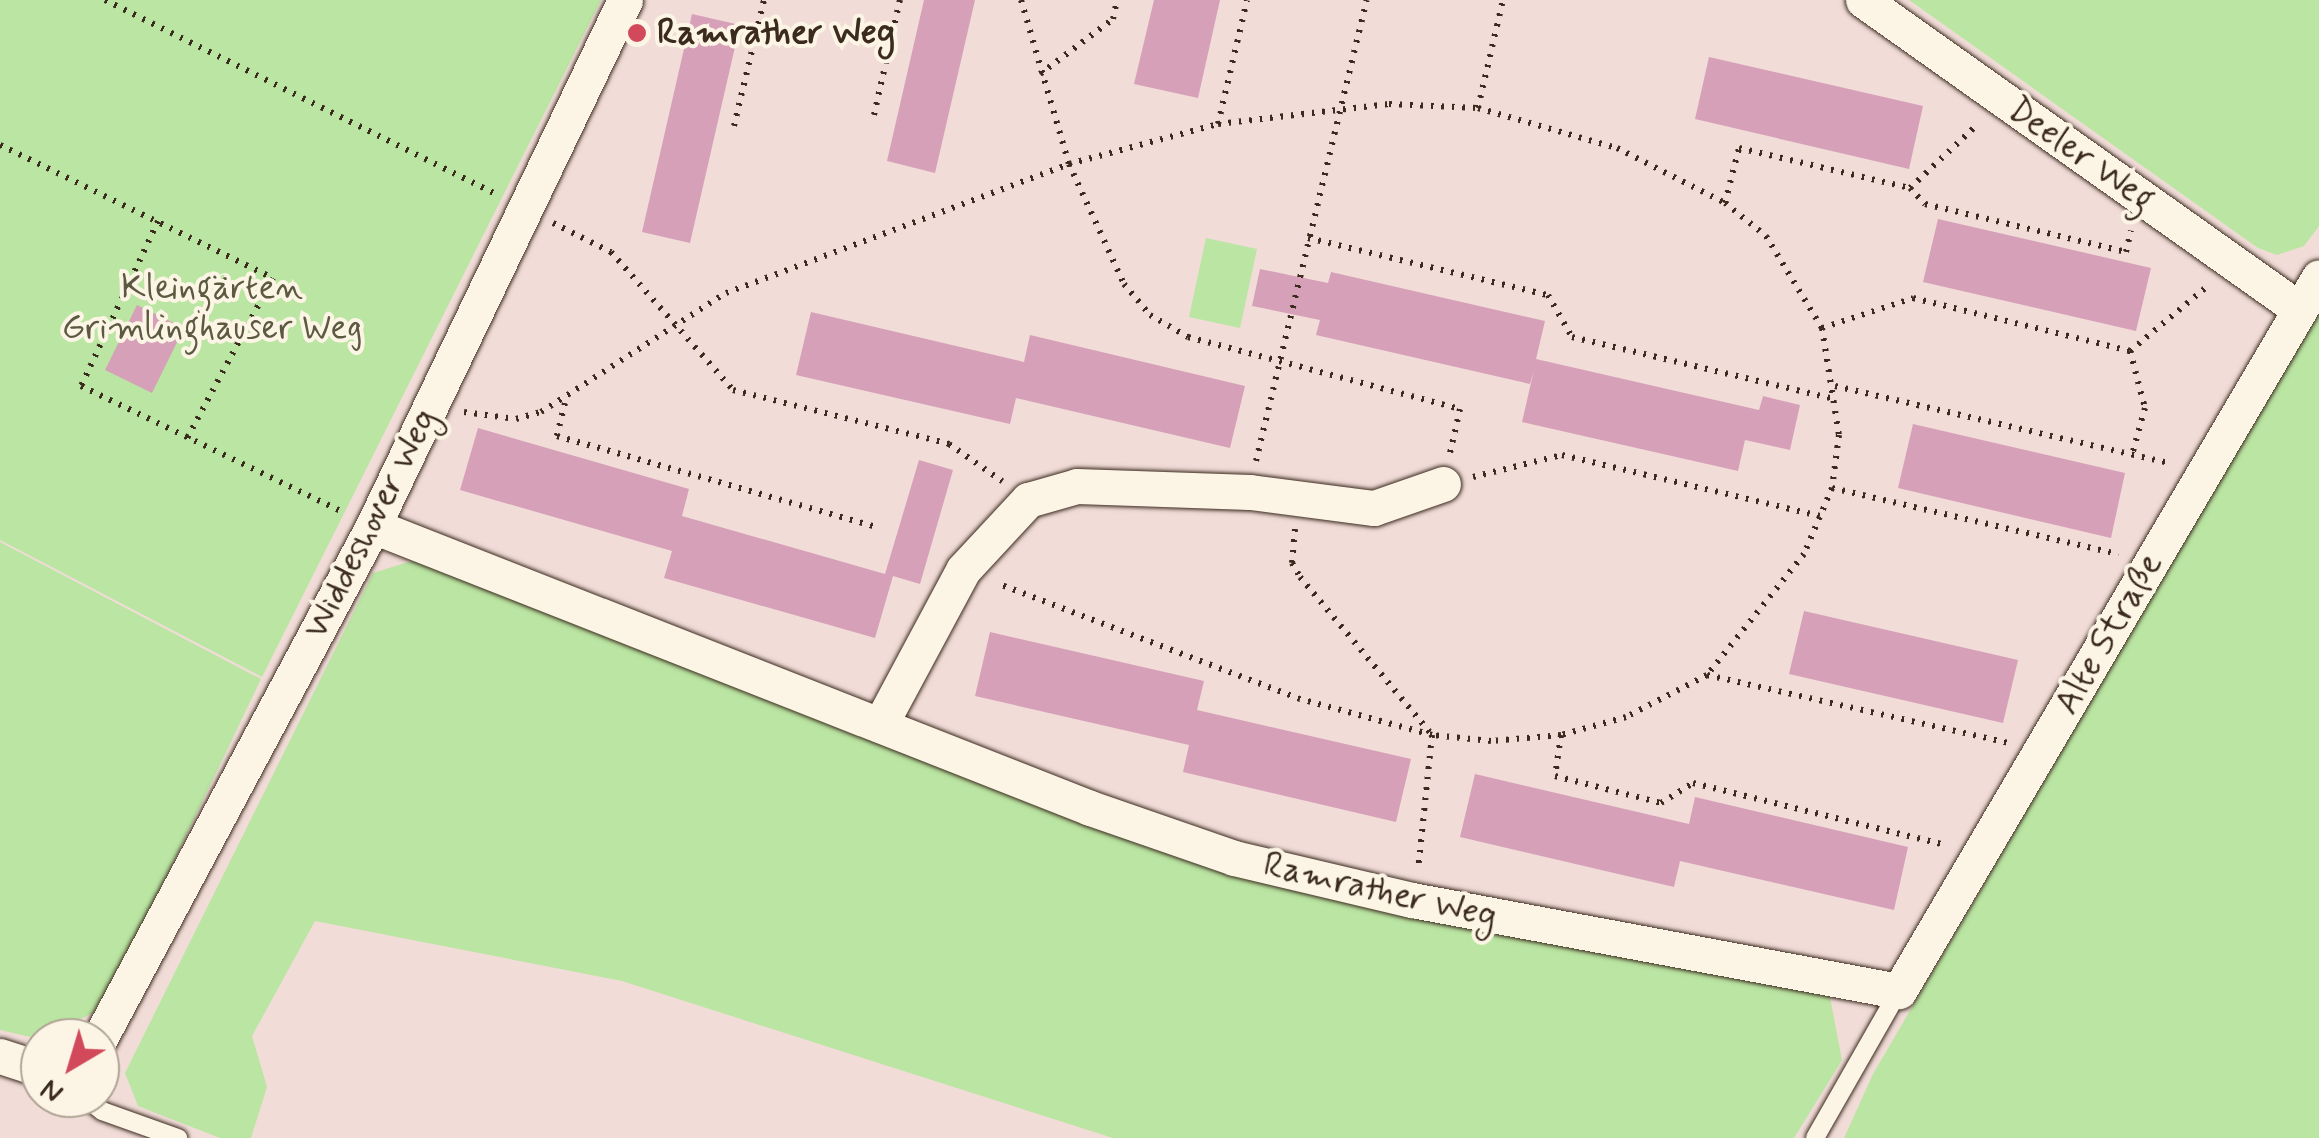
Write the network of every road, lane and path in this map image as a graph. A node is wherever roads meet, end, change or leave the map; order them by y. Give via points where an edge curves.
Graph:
1 (105, 0) edge
2 (625, 0) edge
3 (764, 0) edge
4 (900, 0) edge
5 (1022, 0) edge
6 (1118, 0) edge
7 (1246, 0) edge
8 (1367, 0) edge
9 (1503, 0) edge
10 (1863, 0) edge
11 (1040, 74) junction
12 (2004, 100) junction
13 (1478, 108) junction
14 (1340, 112) junction
15 (874, 114) dead end
16 (1218, 124) junction
17 (734, 126) dead end
18 (0, 145) edge
19 (1069, 164) junction
20 (1910, 188) junction
21 (2139, 195) junction
22 (1724, 203) junction
23 (522, 207) junction
24 (158, 222) junction
25 (1308, 238) junction
26 (2234, 263) junction
27 (2319, 276) edge
28 (2300, 309) junction
29 (672, 322) junction
30 (1822, 328) junction
31 (2130, 351) junction
32 (1276, 364) junction
33 (1836, 386) junction
34 (435, 398) junction
35 (1835, 400) junction
36 (565, 402) junction
37 (186, 440) junction
38 (2132, 455) junction
39 (2204, 472) junction
40 (1443, 484) junction
41 (1832, 488) junction
42 (1250, 492) junction
43 (1028, 500) junction
44 (1303, 500) junction
45 (1820, 516) junction
46 (373, 526) junction
47 (873, 526) dead end
48 (2151, 562) junction
49 (962, 570) junction
50 (1707, 675) junction
51 (880, 725) junction
52 (1561, 734) junction
53 (1432, 735) junction
54 (2042, 750) junction
55 (1982, 854) junction
56 (1412, 900) junction
57 (1899, 991) junction
58 (111, 1018) edge
59 (120, 1118) edge
60 (178, 1138) edge
61 (1815, 1138) edge

1 - 23 path
2 - 23 street, Widdeshover Weg
3 - 17 path
4 - 15 path
5 - 11 path
6 - 11 path via 1113,18
7 - 16 path
8 - 14 path
9 - 13 path
10 - 12 street, Deeler Weg
11 - 19 path
12 - 20 path
12 - 21 street, Deeler Weg
13 - 14 path via 1389,104
13 - 22 path via 1617,148
14 - 16 path
14 - 25 path
16 - 19 path
18 - 24 path
19 - 29 path via 726,293
19 - 32 path via 1124,284 1150,314 1188,337
20 - 21 path via 1925,204 2126,252
20 - 22 path via 1739,148
21 - 26 street, Deeler Weg
22 - 30 path via 1766,236
23 - 29 path via 611,252
23 - 34 street, Widdeshover Weg
24 - 37 path via 82,386
24 - 37 path via 273,278
25 - 32 path
25 - 35 path via 1548,295 1572,337
26 - 28 street, Deeler Weg
26 - 31 path
27 - 28 street, Alte Straße
28 - 39 street, Alte Straße
29 - 36 path
29 - 43 path via 733,390 950,444
30 - 31 path via 1912,298
30 - 33 path
31 - 38 path via 2145,408
32 - 40 path via 1460,410
32 - 42 path
33 - 35 path
33 - 38 path
34 - 36 path via 468,414 516,419
34 - 46 street, Widdeshover Weg
35 - 41 path via 1840,435
36 - 47 path via 557,436
37 - 46 path
38 - 39 path
39 - 48 street, Alte Straße
40 - 44 street via 1374,508
40 - 45 path via 1562,455
41 - 45 path
41 - 48 path
42 - 43 street via 1076,486
42 - 44 street
43 - 49 street
44 - 53 path via 1290,544 1300,577
45 - 50 path via 1767,607
46 - 51 street, Ramrather Weg
46 - 58 street, Widdeshover Weg
48 - 54 street, Alte Straße
49 - 51 street
49 - 53 path via 1300,700
50 - 52 path via 1626,716
50 - 54 path
51 - 56 street, Ramrather Weg via 1234,858
52 - 53 path via 1491,740
52 - 55 path via 1555,776 1661,803 1693,784
53 - 56 path via 1430,798
54 - 55 street, Alte Straße
55 - 57 street, Alte Straße
56 - 57 street, Ramrather Weg
57 - 61 lane
59 - 60 lane

